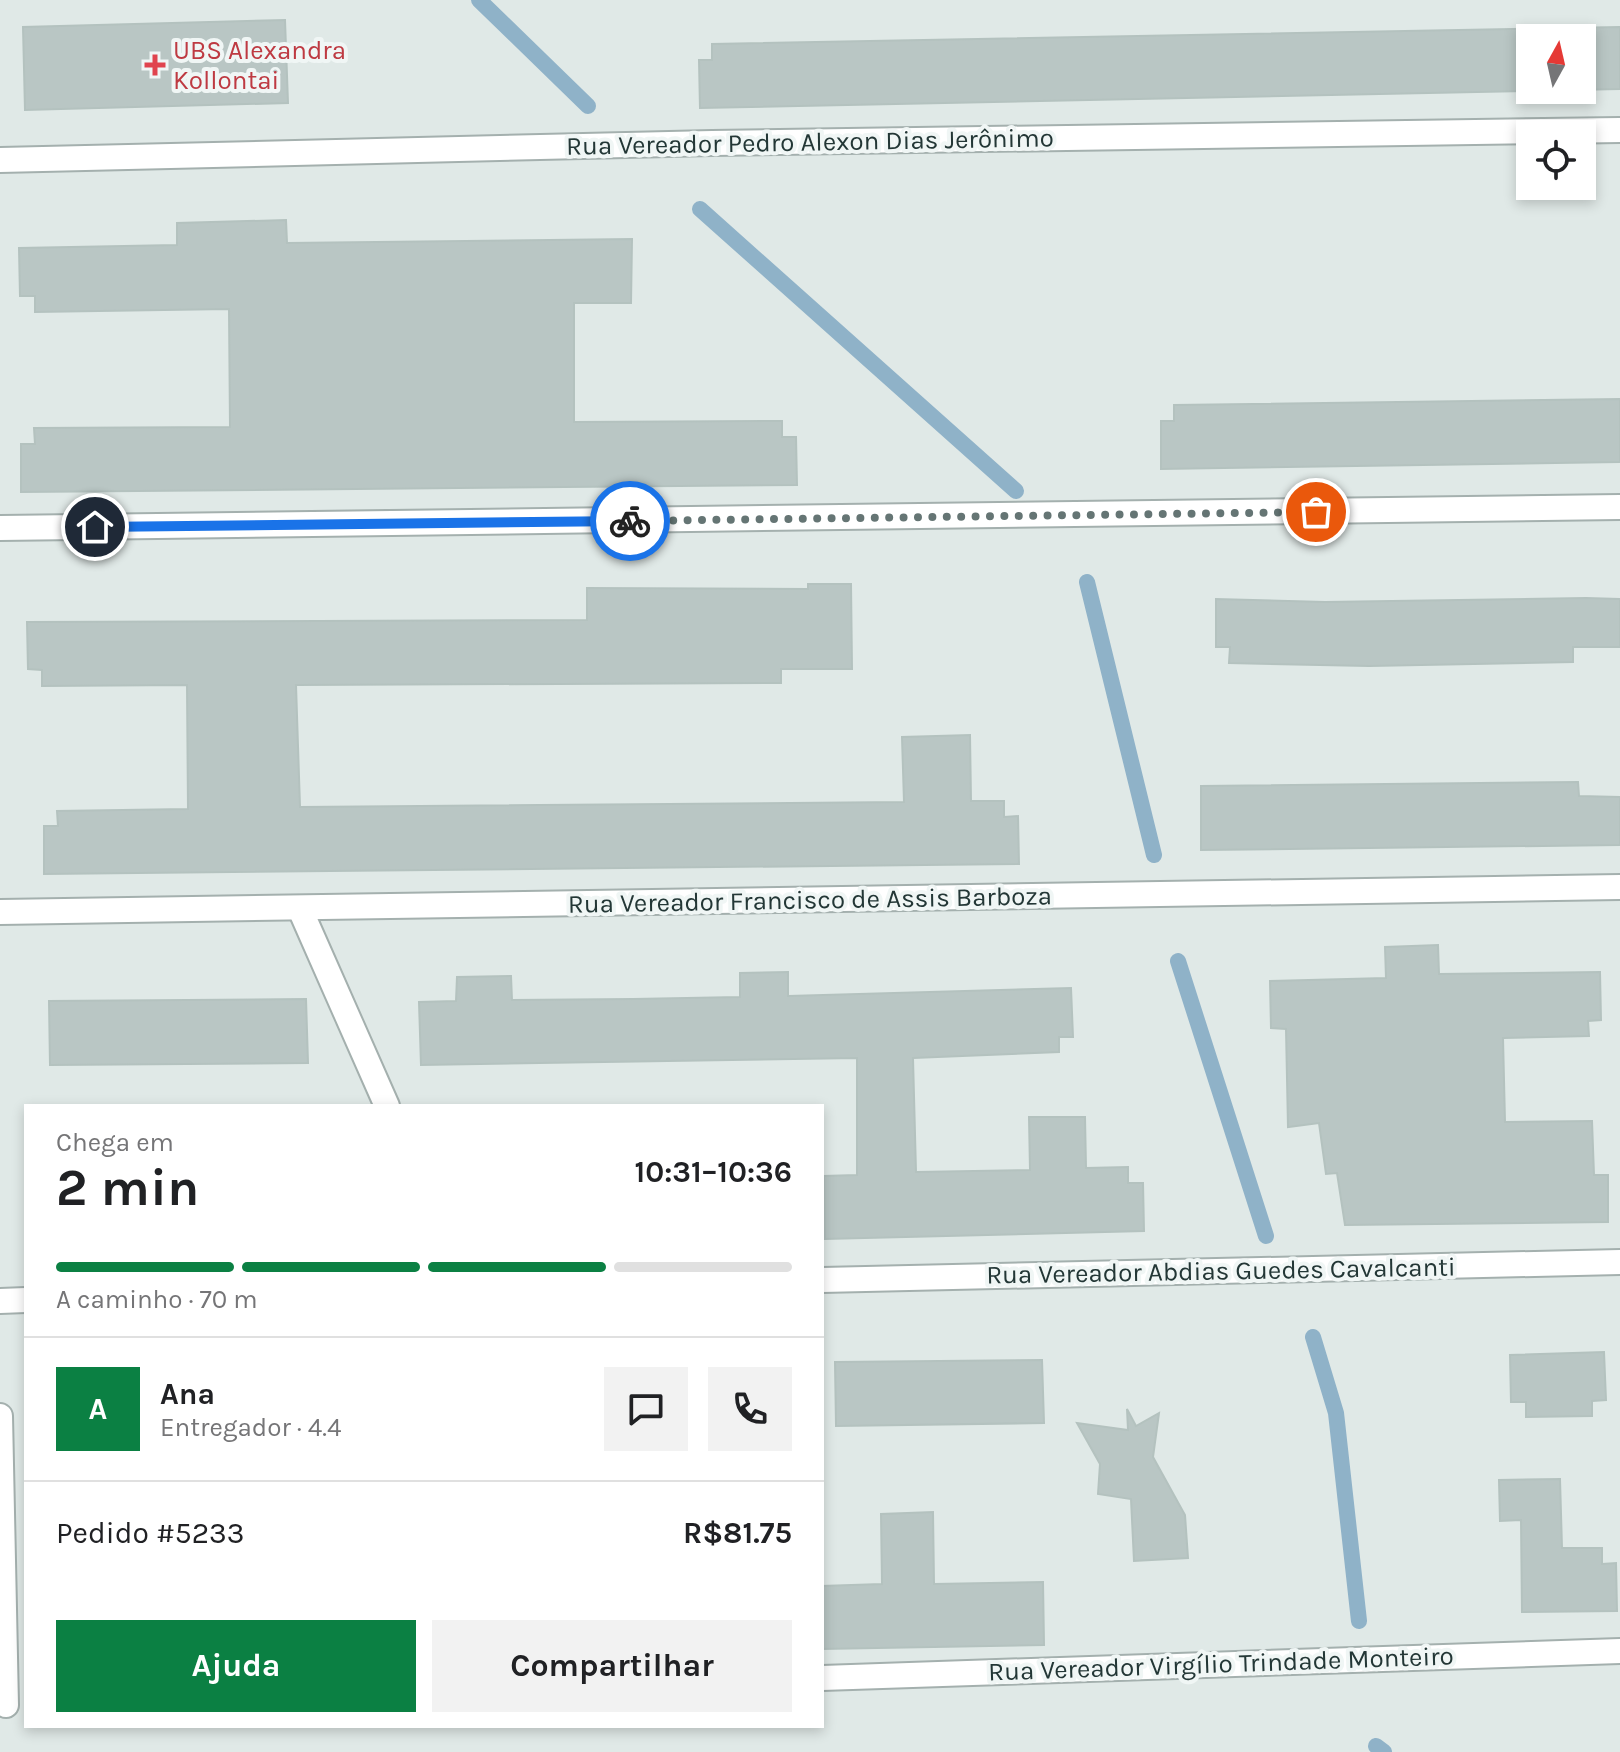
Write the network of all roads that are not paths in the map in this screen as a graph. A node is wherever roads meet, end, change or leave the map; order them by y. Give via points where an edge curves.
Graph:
1 (1620, 130) edge
2 (0, 160) edge
3 (1620, 507) edge
4 (0, 528) edge
5 (1620, 887) edge
6 (300, 909) junction
7 (0, 912) edge
8 (386, 1104) edge
9 (1620, 1262) edge
10 (824, 1280) edge
11 (24, 1300) edge
12 (0, 1301) edge
13 (0, 1416) edge
14 (1620, 1651) edge
15 (824, 1678) edge
16 (11, 1705) edge

1 - 2 street, Rua Vereador Pedro Alexon Dias Jerônimo
3 - 4 street
5 - 6 street, Rua Vereador Francisco de Assis Barboza
6 - 7 street, Rua Vereador Francisco de Assis Barboza
6 - 8 street
9 - 10 street, Rua Vereador Abdias Guedes Cavalcanti
11 - 12 street
13 - 16 street
14 - 15 street, Rua Vereador Virgílio Trindade Monteiro

